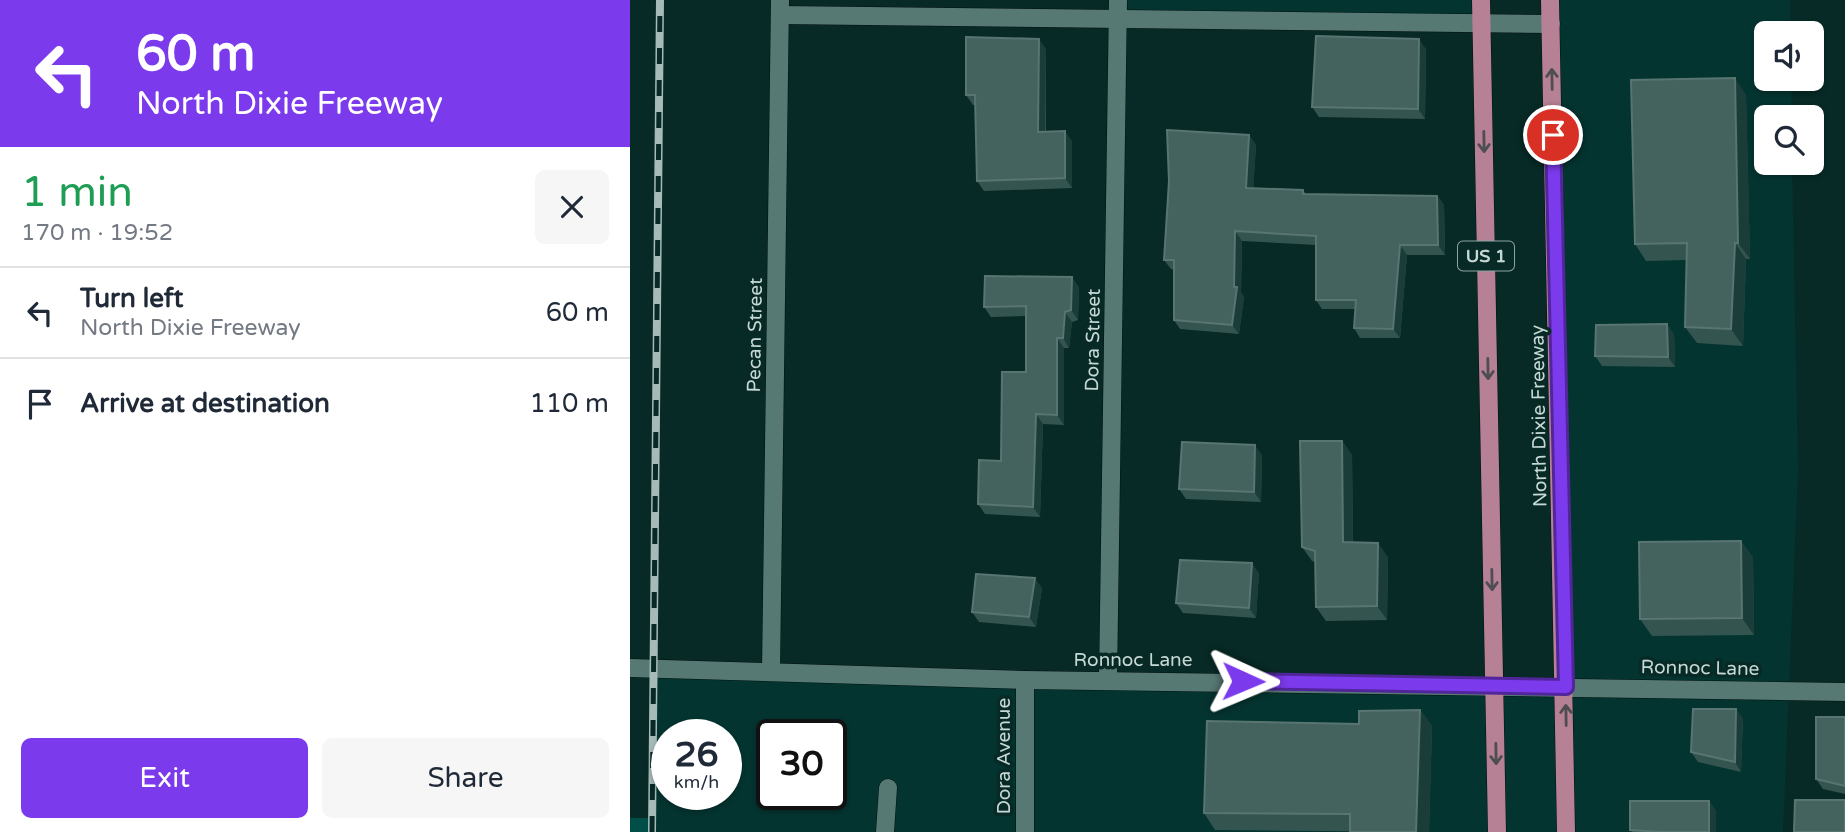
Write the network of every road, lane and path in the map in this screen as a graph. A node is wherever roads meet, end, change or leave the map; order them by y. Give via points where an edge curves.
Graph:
1 (1481, 0) edge
2 (1550, 0) edge
3 (780, 7) edge
4 (1118, 8) edge
5 (1482, 23) junction
6 (1551, 24) junction
7 (630, 668) edge
8 (771, 671) junction
9 (1025, 680) junction
10 (1108, 680) junction
11 (1494, 685) junction
12 (1566, 687) junction
13 (1845, 692) edge
14 (888, 788) dead end
15 (886, 832) edge
16 (1025, 832) edge
17 (1497, 832) edge
18 (1566, 832) edge

1 - 5 main road, US 1
2 - 6 main road, North Dixie Freeway
3 - 4 street
3 - 8 street, Pecan Street
4 - 5 street
4 - 10 street, Dora Street
5 - 6 street
5 -> 11 main road, US 1
12 -> 6 main road, North Dixie Freeway
7 - 8 street, Ronnoc Lane
8 - 9 street, Ronnoc Lane
9 - 10 street, Ronnoc Lane
9 - 16 street, Dora Avenue
10 - 11 street, Ronnoc Lane
11 - 12 street, Ronnoc Lane
11 -> 17 main road, US 1
12 - 13 street, Ronnoc Lane
18 -> 12 main road, North Dixie Freeway
14 - 15 street

